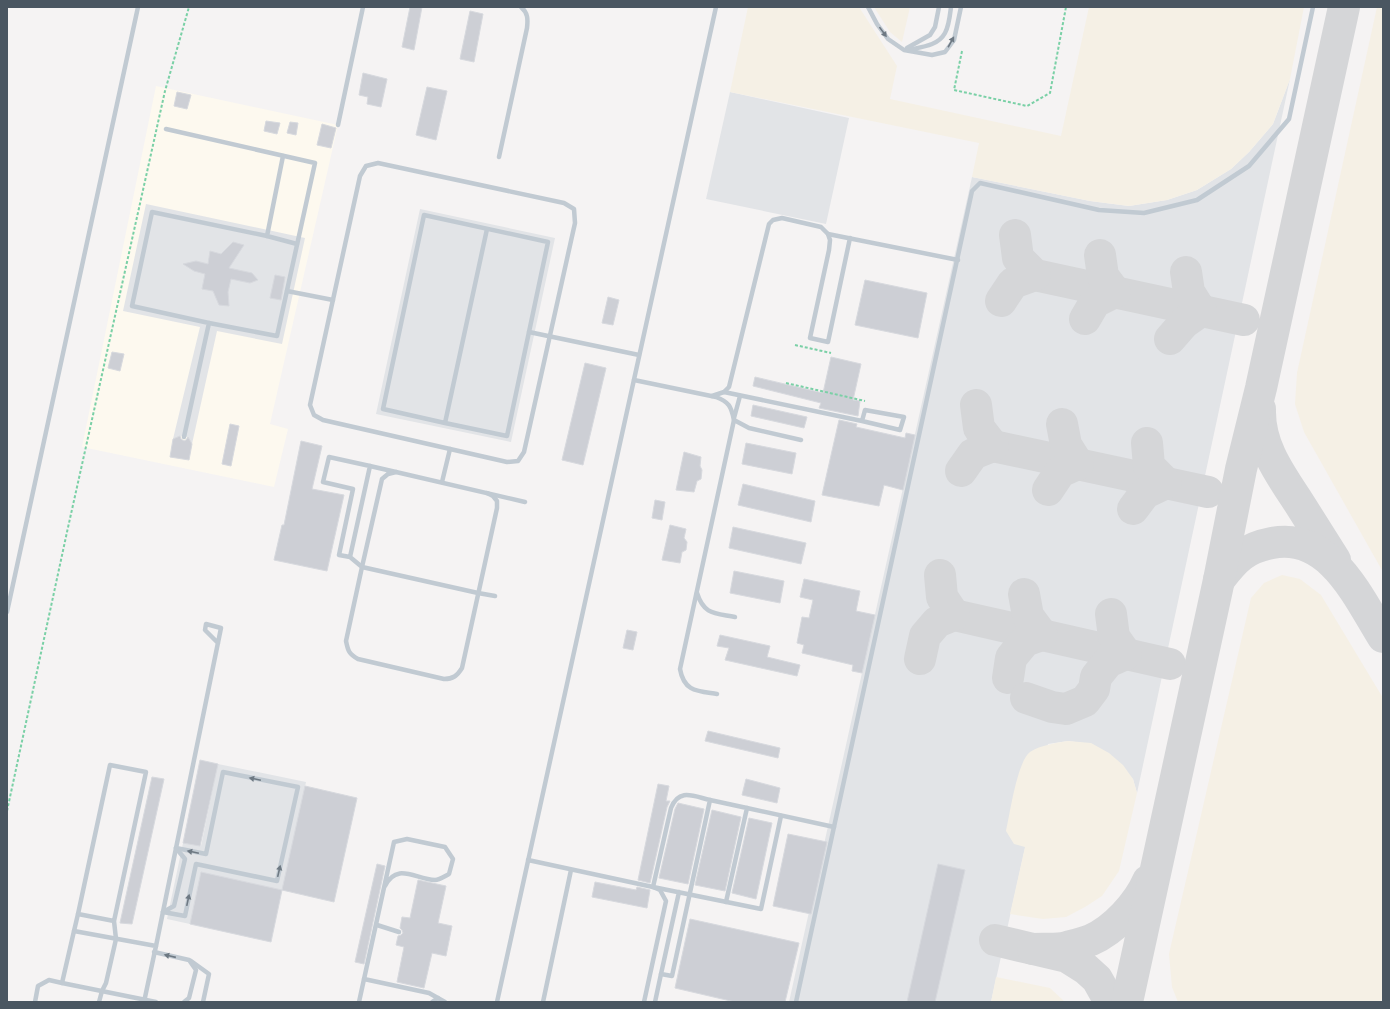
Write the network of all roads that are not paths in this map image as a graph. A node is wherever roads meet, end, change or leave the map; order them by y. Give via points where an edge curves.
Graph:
1 (138, 7) edge
2 (363, 7) edge
3 (521, 7) edge
4 (716, 7) edge
5 (868, 7) edge
6 (939, 7) edge
7 (951, 7) edge
8 (960, 7) edge
9 (1313, 7) edge
10 (904, 50) junction
11 (338, 125) dead end
12 (166, 129) dead end
13 (283, 156) junction
14 (499, 157) dead end
15 (487, 229) junction
16 (828, 234) junction
17 (267, 236) junction
18 (850, 238) junction
19 (297, 244) junction
20 (958, 260) junction
21 (287, 291) junction
22 (333, 300) junction
23 (209, 323) junction
24 (529, 332) junction
25 (550, 337) junction
26 (639, 355) junction
27 (634, 380) junction
28 (724, 392) junction
29 (712, 396) junction
30 (740, 396) junction
31 (734, 420) junction
32 (862, 422) junction
33 (445, 423) junction
34 (184, 437) dead end
35 (801, 440) dead end
36 (450, 449) junction
37 (370, 466) junction
38 (396, 472) junction
39 (442, 482) junction
40 (487, 493) junction
41 (525, 502) dead end
42 (350, 557) junction
43 (362, 567) junction
44 (697, 591) junction
45 (478, 593) junction
46 (495, 596) dead end
47 (7, 612) edge
48 (735, 617) dead end
49 (218, 643) dead end
50 (717, 694) dead end
51 (710, 800) junction
52 (746, 808) junction
53 (781, 816) junction
54 (834, 827) junction
55 (176, 848) junction
56 (528, 860) junction
57 (571, 870) junction
58 (385, 886) junction
59 (653, 887) junction
60 (679, 892) junction
61 (690, 894) junction
62 (726, 902) junction
63 (163, 912) junction
64 (78, 914) junction
65 (114, 921) junction
66 (377, 925) junction
67 (74, 931) junction
68 (399, 932) dead end
69 (116, 939) junction
70 (156, 946) junction
71 (154, 952) junction
72 (189, 960) junction
73 (660, 974) junction
74 (364, 980) junction
75 (62, 983) junction
76 (102, 991) junction
77 (438, 998) junction
78 (144, 1001) edge
79 (34, 1002) edge
80 (99, 1002) edge
81 (156, 1002) edge
82 (184, 1002) edge
83 (203, 1002) edge
84 (359, 1002) edge
85 (432, 1002) edge
86 (445, 1002) edge
87 (497, 1002) edge
88 (543, 1002) edge
89 (644, 1002) edge
90 (655, 1002) edge
91 (796, 1002) edge

1 - 47 lane
2 - 11 lane
3 - 14 lane via 528,18 527,28
4 - 26 lane
5 -> 10 lane via 888,39
6 - 10 lane via 935,27 930,35
7 - 10 lane via 946,32 937,42
10 -> 8 lane via 932,55 945,52 954,40
9 - 20 lane via 1289,119 1249,166 1197,200 1144,213 1099,210 980,183 972,191
12 - 13 lane
13 - 17 lane
13 - 19 lane via 315,163
15 - 24 lane via 548,242
15 - 33 lane
15 - 33 lane via 424,216 383,409
16 - 18 lane
16 - 18 lane via 829,250 810,338 828,342
16 - 28 lane via 821,228 782,218 769,224 729,387
17 - 19 lane
17 - 23 lane via 152,212 132,306
18 - 20 lane
19 - 21 lane
20 - 54 lane
21 - 22 lane
21 - 23 lane via 277,336
22 - 25 lane via 360,176 366,166 378,163 564,203 574,209 575,223
22 - 36 lane via 310,405 314,415 323,420
23 - 34 lane
24 - 25 lane
24 - 33 lane via 507,436
25 - 26 lane
25 - 36 lane via 524,452 518,461 507,462
26 - 27 lane
27 - 29 lane
27 - 56 lane
28 - 29 lane
28 - 30 lane
29 - 31 lane via 726,401
30 - 31 lane
30 - 32 lane
31 - 35 lane via 749,428
31 - 44 lane
32 - 32 lane via 900,430 904,417 865,410
36 - 39 lane
37 - 38 lane
37 - 42 lane
37 - 42 lane via 329,457 323,482 353,489 339,555
38 - 39 lane
38 - 43 lane via 382,479
39 - 40 lane
40 - 41 lane
40 - 45 lane via 497,501 497,508
42 - 43 lane
43 - 45 lane
43 - 45 lane via 346,641 348,651 358,659 444,679 452,679 462,668
44 - 48 lane via 700,603 707,610
44 - 50 lane via 680,669 681,678 687,686 696,690
45 - 46 lane
49 - 55 lane
51 - 52 lane
51 - 59 lane via 686,794 674,800
51 - 61 lane
52 - 53 lane
52 - 62 lane
53 - 54 lane
53 - 62 lane via 761,909
54 - 91 lane
55 - 63 lane
55 - 63 lane via 185,859 174,906
63 -> 55 lane via 185,916 196,864 277,882 298,788 223,772 206,854
56 - 57 lane
56 - 87 lane
57 - 59 lane
57 - 88 lane
58 - 58 lane via 389,878 402,873 436,880 449,874 453,859 445,847 407,839 394,842
58 - 66 lane
59 - 60 lane
59 - 89 lane via 660,890 666,901
60 - 61 lane
60 - 73 lane
61 - 62 lane
61 - 73 lane via 672,976
63 - 70 lane
64 - 65 lane
64 - 65 lane via 110,765 146,772
64 - 67 lane
65 - 69 lane
66 - 68 lane
66 - 74 lane
67 - 69 lane
67 - 75 lane
69 - 70 lane
69 - 76 lane
70 - 71 lane
72 -> 71 lane
71 - 78 lane
72 - 82 lane via 196,970 189,998
72 - 83 lane via 209,974
73 - 90 lane
74 - 77 lane via 429,993
74 - 84 lane
75 - 76 lane
75 - 79 lane via 49,980 38,986
76 - 78 lane
76 - 80 lane
77 - 85 lane
77 - 86 lane
78 - 81 lane

